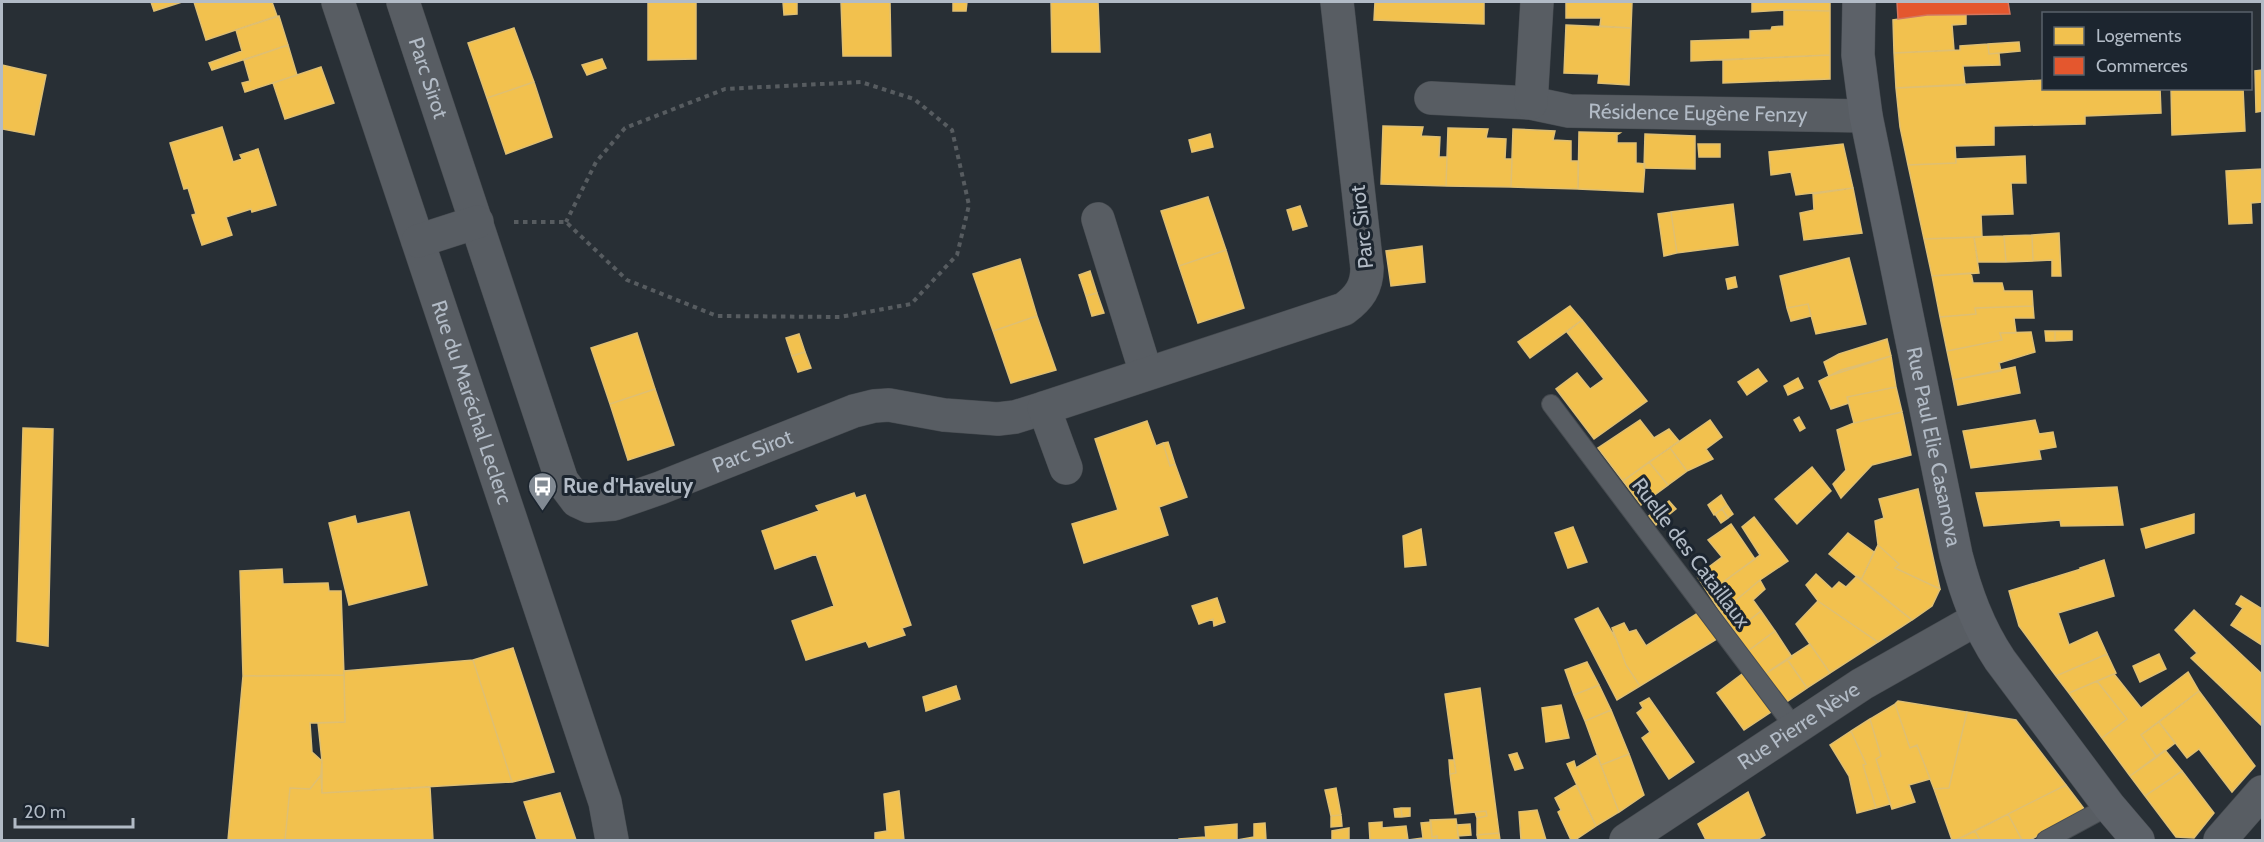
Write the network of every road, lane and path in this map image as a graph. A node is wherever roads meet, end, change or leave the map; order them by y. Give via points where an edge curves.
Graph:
1 (338, 2) edge
2 (403, 2) edge
3 (1337, 2) edge
4 (1537, 2) edge
5 (1859, 2) edge
6 (1431, 98) dead end
7 (1531, 102) junction
8 (1866, 116) junction
9 (1098, 219) dead end
10 (477, 222) junction
11 (566, 222) junction
12 (418, 241) junction
13 (1146, 373) junction
14 (1551, 404) dead end
15 (1044, 408) junction
16 (1066, 468) dead end
17 (1977, 619) junction
18 (1795, 728) junction
19 (2262, 792) edge
20 (605, 802) junction
21 (2109, 806) junction
22 (612, 840) edge
23 (628, 840) edge
24 (1626, 840) edge
25 (2046, 840) edge
26 (2138, 840) edge
27 (2220, 840) edge

1 - 12 street, Rue du Maréchal Leclerc
2 - 10 street, Parc Sirot
3 - 13 street, Parc Sirot via 1367,268 1362,291 1344,309
4 - 7 street
5 - 8 street, Rue Paul Elie Casanova via 1857,55
6 - 7 street, Résidence Eugène Fenzy
7 - 8 street, Résidence Eugène Fenzy via 1569,111
8 - 17 street, Rue Paul Elie Casanova via 1956,555
9 - 13 street
10 - 11 path
10 - 12 street
10 - 15 street, Parc Sirot via 562,481 577,501 588,506 614,504 660,488 874,406 998,419
11 - 11 path via 627,280 717,316 840,317 911,304 957,255 969,205 952,130 914,99 850,82 725,88 625,128 596,162
12 - 20 street, Rue du Maréchal Leclerc
13 - 15 street, Parc Sirot
14 - 18 lane, Ruelle des Cataillaux
15 - 16 street
17 - 18 street, Rue Pierre Nève via 1862,684
17 - 21 street, Rue Paul Elie Casanova via 2000,660
18 - 24 street, Rue Pierre Nève
19 - 27 street
20 - 22 street, Rue du Maréchal Leclerc
20 - 23 street, Rue du Maréchal Leclerc
21 - 25 lane
21 - 26 street, Rue Paul Elie Casanova

